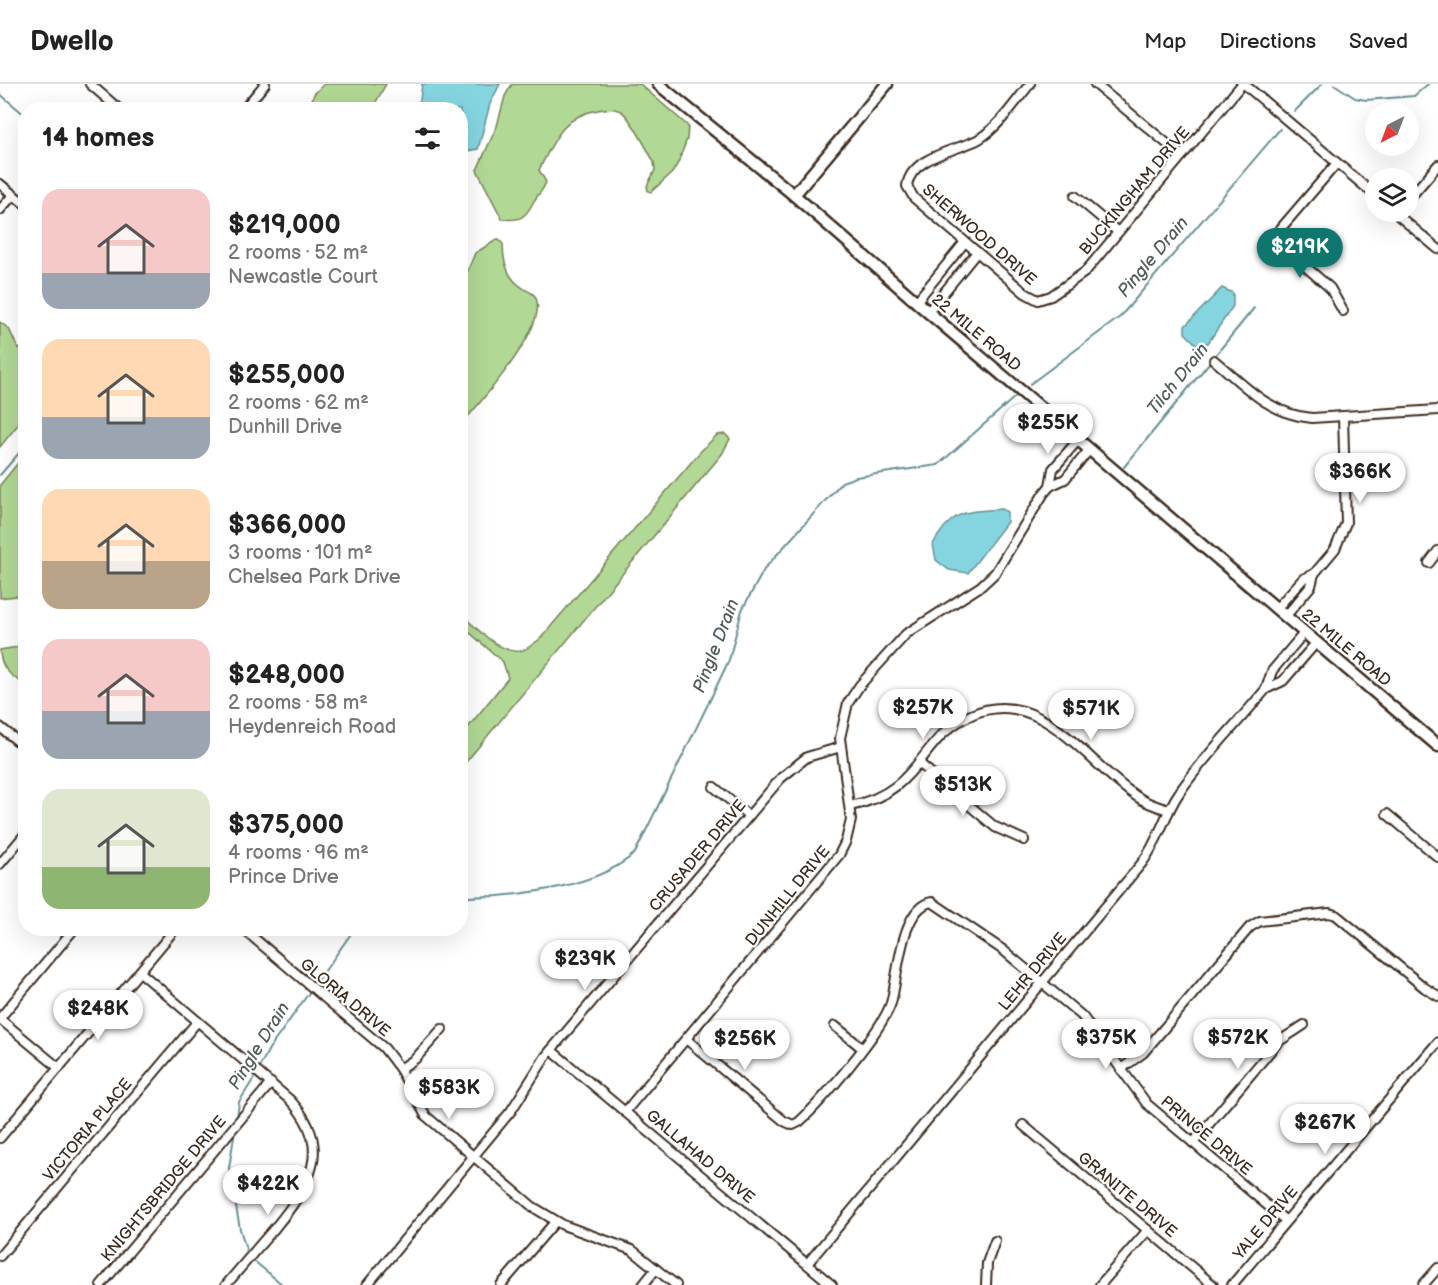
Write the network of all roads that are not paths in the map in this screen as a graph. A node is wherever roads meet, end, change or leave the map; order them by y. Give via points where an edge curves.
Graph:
1 (90, 84) edge
2 (265, 84) edge
3 (658, 84) edge
4 (887, 84) edge
5 (1030, 84) edge
6 (1095, 84) edge
7 (1243, 84) edge
8 (111, 102) edge
9 (250, 102) edge
10 (1182, 156) junction
11 (1337, 163) junction
12 (1438, 165) edge
13 (0, 183) edge
14 (1365, 187) edge
15 (1419, 187) edge
16 (13, 195) junction
17 (794, 195) junction
18 (1075, 196) dead end
19 (18, 199) edge
20 (0, 210) edge
21 (1407, 222) edge
22 (1118, 232) junction
23 (965, 242) junction
24 (1438, 249) edge
25 (977, 252) junction
26 (1038, 300) joint
27 (916, 302) junction
28 (1343, 311) dead end
29 (928, 312) junction
30 (1214, 360) dead end
31 (1438, 410) edge
32 (1343, 416) junction
33 (1078, 440) junction
34 (1089, 450) junction
35 (1050, 486) junction
36 (1438, 551) edge
37 (1429, 563) dead end
38 (1281, 613) junction
39 (1304, 633) junction
40 (1316, 643) junction
41 (1266, 689) junction
42 (0, 728) edge
43 (18, 742) edge
44 (1438, 746) edge
45 (841, 747) junction
46 (920, 763) junction
47 (714, 786) dead end
48 (850, 806) junction
49 (1169, 810) junction
50 (1387, 814) dead end
51 (749, 816) junction
52 (1024, 840) dead end
53 (18, 843) edge
54 (1438, 857) edge
55 (0, 864) edge
56 (68, 936) edge
57 (169, 936) edge
58 (251, 936) edge
59 (140, 972) junction
60 (1042, 982) junction
61 (1438, 996) edge
62 (0, 1018) edge
63 (198, 1022) junction
64 (1304, 1025) dead end
65 (835, 1026) dead end
66 (442, 1029) dead end
67 (686, 1039) junction
68 (1438, 1042) edge
69 (862, 1048) junction
70 (551, 1050) junction
71 (59, 1068) junction
72 (400, 1069) junction
73 (1121, 1069) junction
74 (271, 1083) junction
75 (625, 1112) junction
76 (1023, 1125) dead end
77 (0, 1138) edge
78 (1193, 1143) junction
79 (473, 1157) junction
80 (1286, 1221) junction
81 (555, 1222) junction
82 (1148, 1230) junction
83 (995, 1241) dead end
84 (0, 1256) edge
85 (807, 1264) junction
86 (1438, 1268) edge
87 (656, 1269) junction
88 (101, 1285) edge
89 (226, 1285) edge
90 (367, 1285) edge
91 (501, 1285) edge
92 (643, 1285) edge
93 (676, 1285) edge
94 (832, 1285) edge
95 (986, 1285) edge
96 (1100, 1285) edge
97 (1213, 1285) edge
98 (1232, 1285) edge
99 (1424, 1285) edge

1 - 8 street
2 - 9 street
3 - 17 street, 22 MILE ROAD
4 - 17 street
5 - 23 street, SHERWOOD DRIVE via 985,135 913,171 907,186 914,198
6 - 10 street
7 - 10 street, BUCKINGHAM DRIVE
7 - 11 street
10 - 22 street, BUCKINGHAM DRIVE
11 - 14 street
11 - 28 street via 1278,231 1277,238 1330,288
12 - 15 street
13 - 16 street
16 - 19 street
16 - 20 street
17 - 27 street, 22 MILE ROAD
18 - 22 street
21 - 24 street
22 - 26 street, BUCKINGHAM DRIVE via 1080,277
23 - 25 street, SHERWOOD DRIVE
23 - 27 street
25 - 26 street, SHERWOOD DRIVE via 1028,296
25 - 29 street
27 - 29 street, 22 MILE ROAD
29 - 33 street, 22 MILE ROAD
30 - 32 street via 1279,411 1303,417
31 - 32 street
32 - 38 street via 1347,516 1335,549 1314,574 1311,586
33 - 34 street, 22 MILE ROAD
33 - 35 street, DUNHILL DRIVE via 1053,469
34 - 35 street, DUNHILL DRIVE via 1065,479
34 - 38 street, 22 MILE ROAD
35 - 45 street, DUNHILL DRIVE via 995,573 906,634 860,685 845,710
36 - 37 street
38 - 39 street, 22 MILE ROAD
39 - 40 street, 22 MILE ROAD
39 - 41 street, LEHR DRIVE via 1272,671
40 - 41 street, LEHR DRIVE via 1283,681
40 - 44 street, 22 MILE ROAD
41 - 49 street, LEHR DRIVE via 1182,788
42 - 43 street
45 - 48 street, DUNHILL DRIVE
45 - 51 street, CRUSADER DRIVE via 814,754 794,766
46 - 48 street via 886,795
46 - 49 street via 956,723 978,712 1022,710 1044,719 1132,793
46 - 52 street via 995,827
47 - 51 street
48 - 67 street, DUNHILL DRIVE via 846,841 834,864
49 - 60 street, LEHR DRIVE via 1149,854
50 - 54 street
51 - 70 street, CRUSADER DRIVE
53 - 55 street
56 - 62 street
57 - 59 street
58 - 72 street, GLORIA DRIVE via 377,1042
59 - 63 street
59 - 71 street
60 - 69 street, PRINCE DRIVE via 995,944 937,903 929,902 905,934 888,1010
60 - 73 street, PRINCE DRIVE via 1089,1023
60 - 85 street, LEHR DRIVE
61 - 73 street via 1333,913 1260,921 1252,924 1149,1046
62 - 71 street
63 - 74 street
63 - 84 street, VICTORIA PLACE
64 - 78 street via 1278,1042
65 - 69 street
66 - 72 street via 415,1059
67 - 69 street via 793,1125 803,1119
67 - 75 street, DUNHILL DRIVE
68 - 80 street, YALE DRIVE
70 - 75 street, GALLAHAD DRIVE
70 - 79 street, CRUSADER DRIVE via 511,1111
71 - 77 street
72 - 79 street, GLORIA DRIVE via 426,1116
73 - 78 street, PRINCE DRIVE via 1146,1104
74 - 88 street, KNIGHTSBRIDGE DRIVE
74 - 89 street via 302,1114 314,1146 313,1169 304,1191
75 - 85 street, GALLAHAD DRIVE
76 - 82 street, GRANITE DRIVE
78 - 80 street, PRINCE DRIVE
79 - 81 street, GLORIA DRIVE
79 - 90 street, CRUSADER DRIVE
80 - 98 street, YALE DRIVE
81 - 87 street, GLORIA DRIVE via 623,1245
81 - 91 street
82 - 96 street
82 - 97 street, GRANITE DRIVE
83 - 95 street via 987,1263
85 - 94 street, GALLAHAD DRIVE
86 - 99 street
87 - 92 street
87 - 93 street, GLORIA DRIVE

